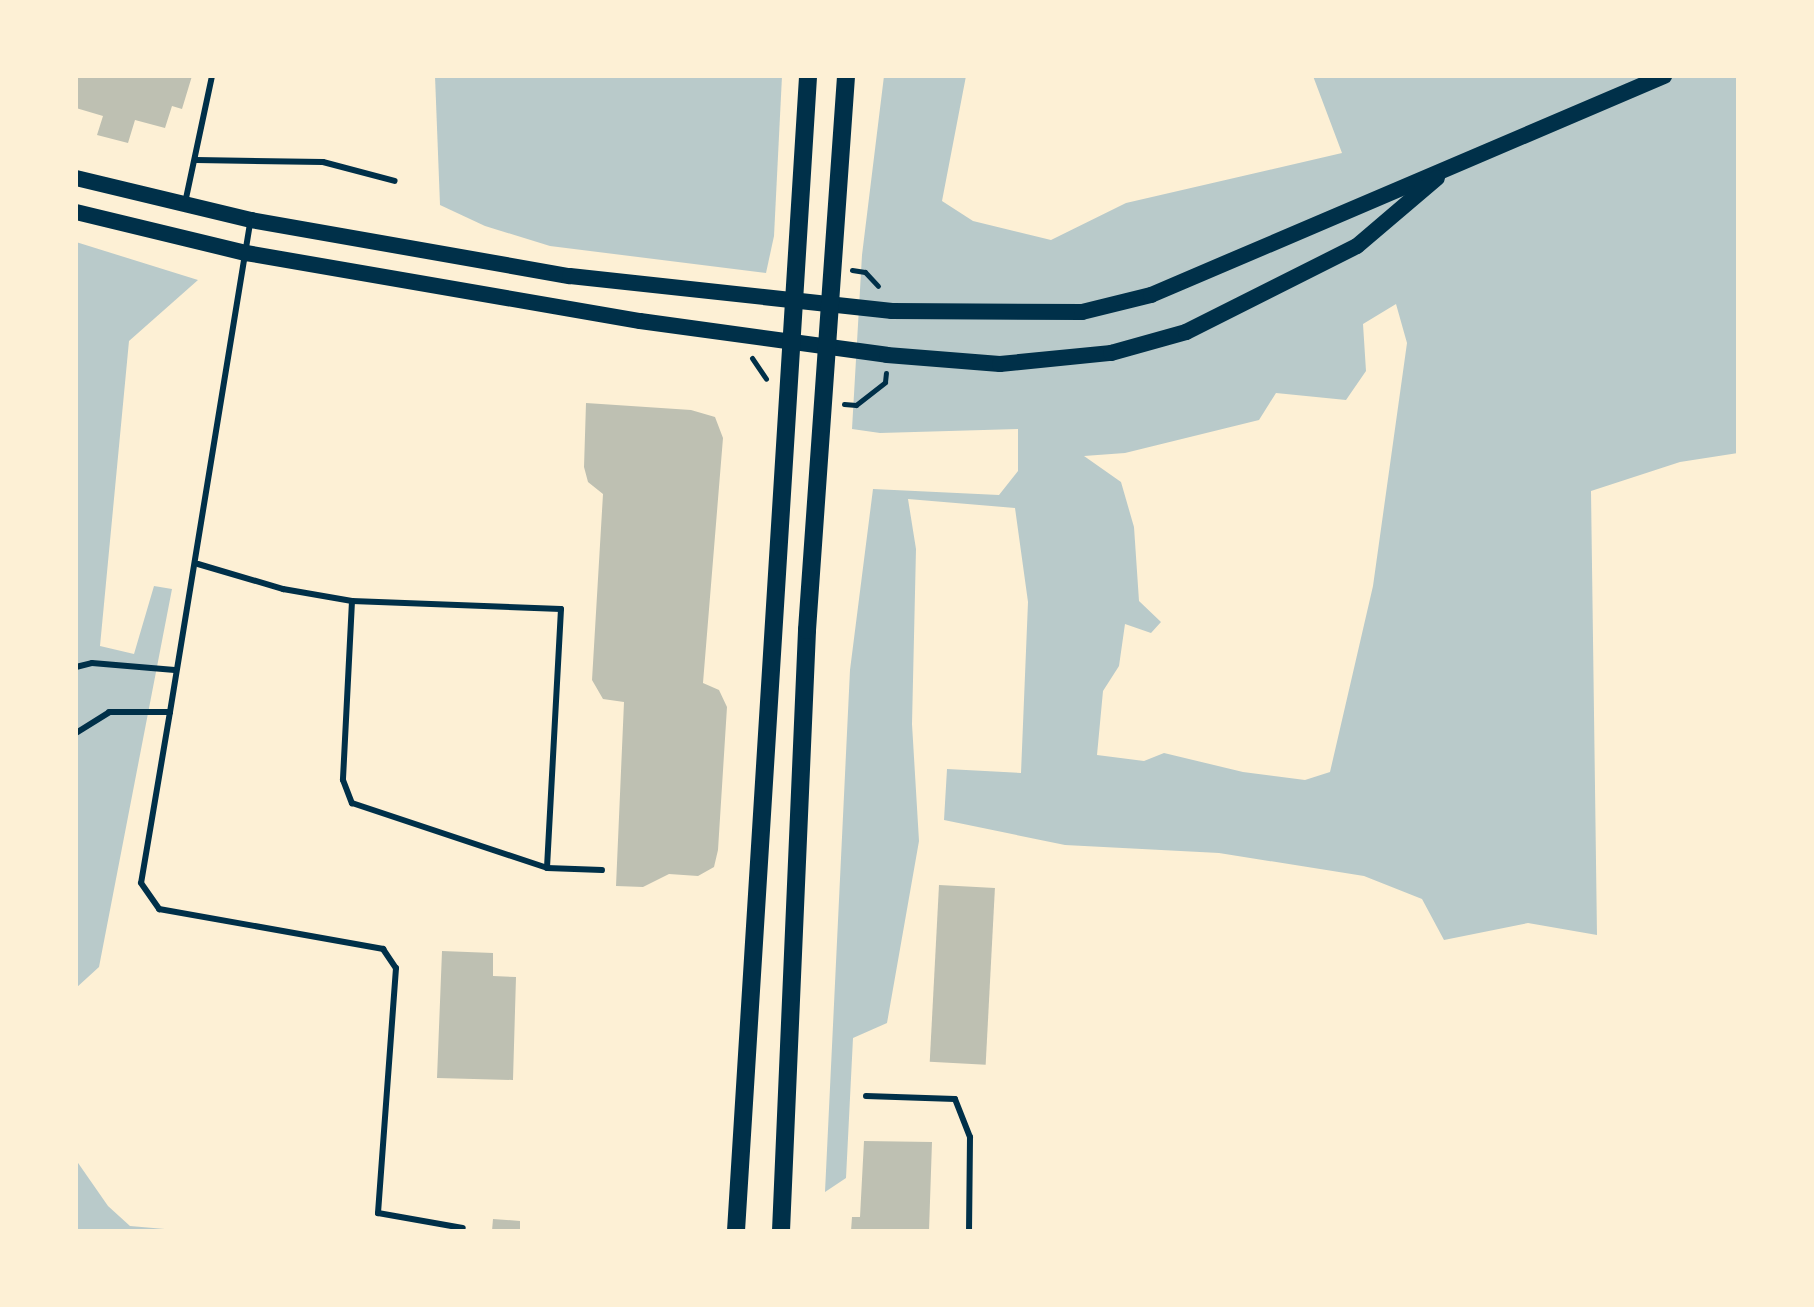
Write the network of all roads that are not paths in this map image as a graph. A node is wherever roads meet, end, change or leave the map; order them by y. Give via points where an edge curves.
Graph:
1 (212, 76) edge
2 (808, 76) edge
3 (846, 76) edge
4 (1664, 76) edge
5 (196, 160) junction
6 (1441, 175) junction
7 (76, 178) edge
8 (395, 181) dead end
9 (184, 206) junction
10 (76, 212) edge
11 (251, 220) junction
12 (246, 253) junction
13 (793, 301) junction
14 (832, 304) junction
15 (788, 343) junction
16 (830, 347) junction
17 (198, 564) junction
18 (352, 601) junction
19 (76, 667) edge
20 (175, 670) junction
21 (170, 712) junction
22 (76, 733) edge
23 (547, 868) junction
24 (602, 870) dead end
25 (866, 1096) dead end
26 (463, 1228) dead end
27 (736, 1231) edge
28 (781, 1231) edge
29 (969, 1231) edge

1 - 5 lane
2 - 13 main road
3 - 14 main road
4 - 6 main road
5 - 8 lane via 323,162
5 - 9 lane
6 - 14 main road via 1390,189 1312,228 1151,295 1082,312 1005,315
6 - 16 main road via 1357,246 1251,303 1167,339 1111,353 1000,364
7 - 9 main road
9 - 11 main road
10 - 12 main road
11 - 12 lane
11 - 13 main road via 570,276
12 - 15 main road
12 - 17 lane
13 - 14 main road
13 - 15 main road
14 - 16 main road
15 - 16 main road
15 - 27 main road
16 - 28 main road via 807,630
17 - 18 lane via 283,589
17 - 20 lane
18 - 23 lane via 343,780 352,803
18 - 23 lane via 561,609
19 - 20 lane via 92,663
20 - 21 lane
21 - 22 lane via 109,712
21 - 26 lane via 141,883 159,909 383,949 396,968 378,1213
23 - 24 lane
25 - 29 lane via 955,1099 970,1137

